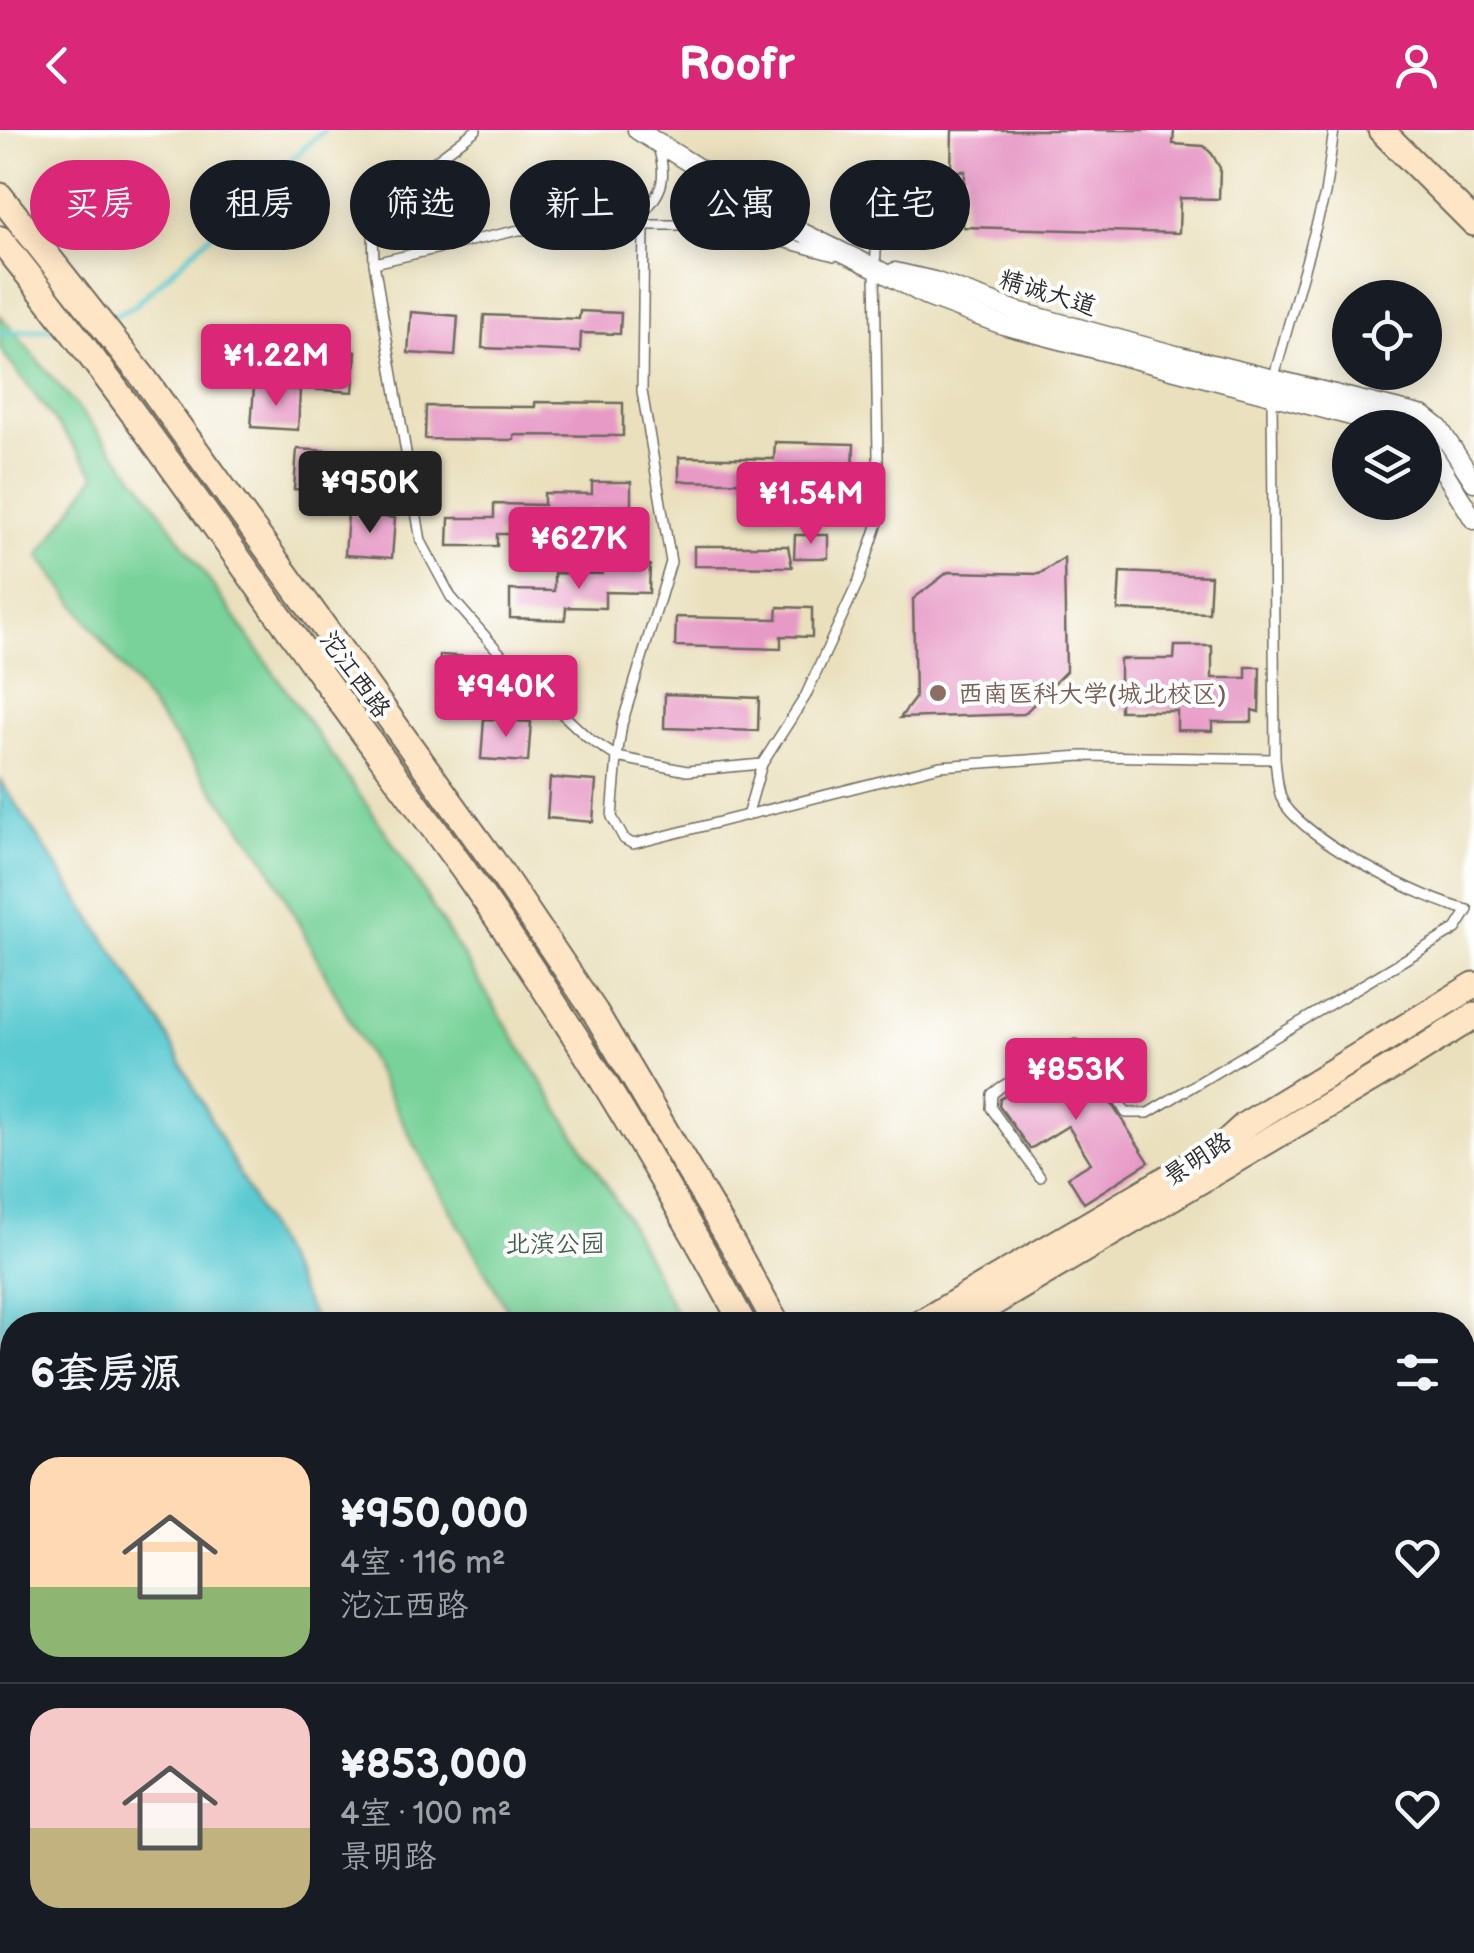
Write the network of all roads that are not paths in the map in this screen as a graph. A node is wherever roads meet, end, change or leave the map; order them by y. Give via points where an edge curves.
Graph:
1 (476, 130) edge
2 (637, 130) edge
3 (1334, 130) edge
4 (1381, 130) edge
5 (1402, 130) edge
6 (657, 144) junction
7 (0, 196) edge
8 (1474, 202) edge
9 (650, 206) edge
10 (1474, 224) edge
11 (650, 225) edge
12 (510, 232) edge
13 (1, 240) edge
14 (639, 250) edge
15 (876, 250) edge
16 (374, 263) junction
17 (875, 268) junction
18 (1273, 387) junction
19 (1343, 410) edge
20 (1442, 468) edge
21 (1474, 482) edge
22 (1474, 520) edge
23 (617, 756) junction
24 (1274, 759) junction
25 (762, 764) junction
26 (747, 816) junction
27 (1474, 985) edge
28 (1474, 1016) edge
29 (1040, 1177) dead end
30 (737, 1312) edge
31 (770, 1312) edge
32 (939, 1312) edge
33 (978, 1312) edge

1 - 16 lane via 386,198 374,233
2 - 6 street, 精诚大道
3 - 18 lane via 1325,194
4 - 10 main road
5 - 8 main road
6 - 9 lane via 662,187
6 - 17 street, 精诚大道 via 801,232
7 - 31 main road, 沱江西路 via 142,377 538,926
11 - 17 lane via 738,230
12 - 16 lane
13 - 30 main road, 沱江西路 via 470,878 630,1125
14 - 23 lane via 642,391 671,562
15 - 17 lane
16 - 23 lane via 420,541 450,598 511,666 588,738
17 - 18 street, 精诚大道 via 930,298 1003,325
17 - 25 lane via 880,520 806,698
18 - 19 street, 精诚大道
18 - 21 street, 精诚大道 via 1424,416
18 - 24 lane
20 - 22 street
23 - 25 lane via 687,771
23 - 26 lane via 612,817 633,844
24 - 26 lane via 1082,756 940,766
24 - 29 lane via 1282,802 1312,832 1384,876 1468,910 1456,929 1148,1113 1126,1113 1089,1053 1076,1044 1001,1087 992,1094 992,1108
25 - 26 lane
27 - 32 main road, 景明路 via 1245,1125 1222,1146
28 - 33 main road, 景明路

